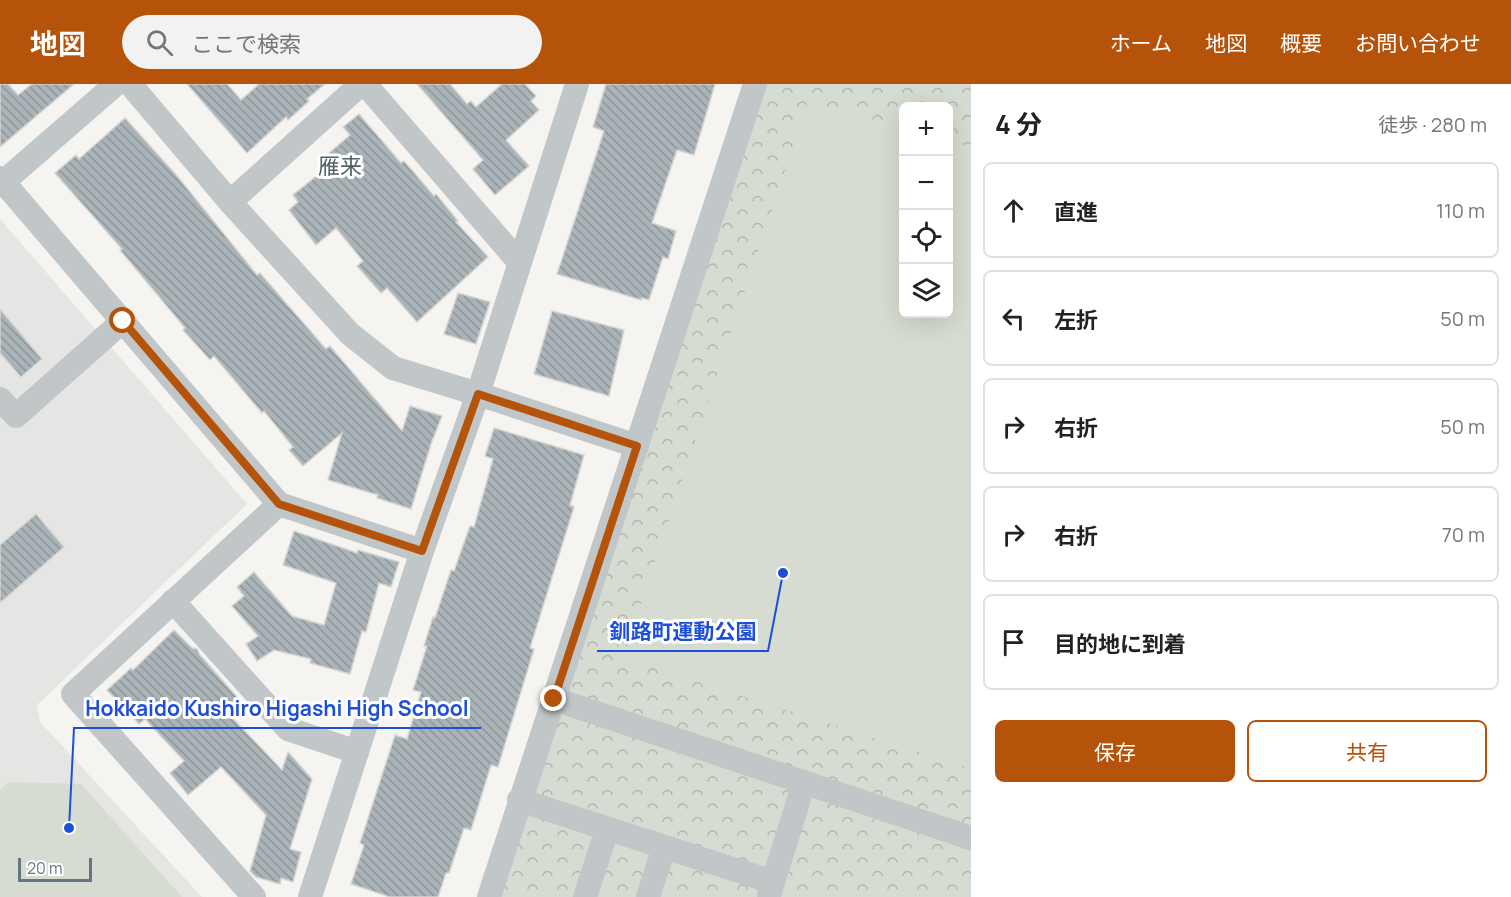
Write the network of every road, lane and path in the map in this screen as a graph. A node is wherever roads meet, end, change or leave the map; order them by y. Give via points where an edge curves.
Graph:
1 (116, 84) edge
2 (130, 84) edge
3 (363, 84) edge
4 (577, 84) edge
5 (755, 84) edge
6 (1, 182) edge
7 (230, 202) junction
8 (519, 262) junction
9 (123, 321) junction
10 (478, 394) junction
11 (0, 399) edge
12 (637, 446) junction
13 (279, 504) junction
14 (422, 551) junction
15 (174, 601) junction
16 (554, 699) junction
17 (357, 752) junction
18 (804, 783) junction
19 (519, 800) junction
20 (607, 830) junction
21 (971, 838) edge
22 (664, 848) junction
23 (771, 890) edge
24 (254, 897) edge
25 (310, 897) edge
26 (489, 897) edge
27 (585, 897) edge
28 (648, 897) edge

1 - 6 street
2 - 7 street
3 - 7 street
3 - 8 street
4 - 8 street
5 - 12 street
6 - 9 street
7 - 10 street via 350,334 393,368
8 - 10 street
9 - 11 street via 16,416
9 - 13 street
10 - 12 street
10 - 14 street
12 - 16 street
13 - 14 street
13 - 15 street
14 - 17 street
15 - 17 street via 288,729
15 - 24 street via 73,694
16 - 18 street
16 - 19 street
17 - 25 street
18 - 21 street
18 - 23 street
19 - 20 street
19 - 26 street
20 - 22 street
20 - 27 street
22 - 23 street
22 - 28 street

